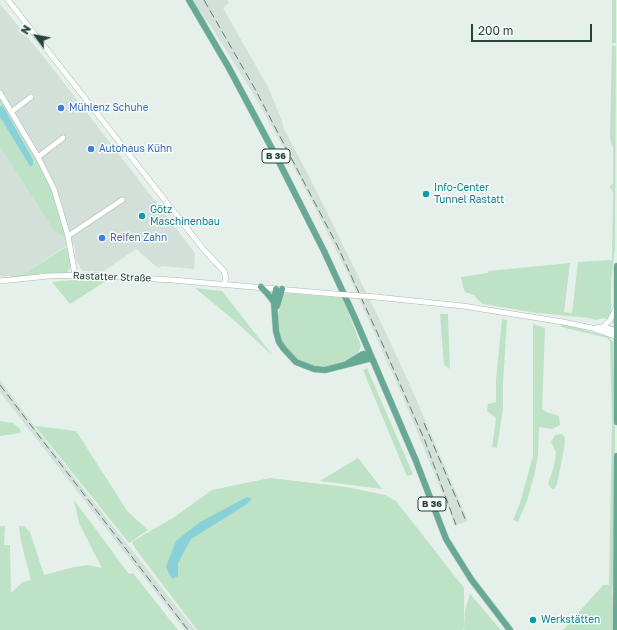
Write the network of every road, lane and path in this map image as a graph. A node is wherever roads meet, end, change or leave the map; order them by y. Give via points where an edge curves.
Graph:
1 (8, 0) edge
2 (189, 0) edge
3 (0, 93) edge
4 (31, 97) dead end
5 (11, 112) junction
6 (63, 138) dead end
7 (38, 157) junction
8 (122, 200) dead end
9 (68, 236) junction
10 (617, 266) edge
11 (75, 275) junction
12 (0, 281) edge
13 (224, 284) junction
14 (261, 287) junction
15 (279, 289) junction
16 (274, 302) junction
17 (616, 308) edge
18 (276, 311) junction
19 (603, 327) junction
20 (592, 328) junction
21 (617, 334) edge
22 (364, 338) junction
23 (358, 356) junction
24 (371, 356) junction
25 (617, 359) edge
26 (345, 365) junction
27 (617, 422) edge
28 (617, 456) edge
29 (510, 630) edge
30 (616, 630) edge

1 - 13 street via 204,250 222,269
2 - 22 main road, B 36 via 278,160 324,250
3 - 5 street
4 - 5 street
5 - 7 street
6 - 7 street
7 - 9 street via 54,189
8 - 9 street
9 - 11 street
10 - 17 main road
11 - 12 street, Rastatter Straße
11 - 13 street, Rastatter Straße
13 - 14 street, Rastatter Straße
14 - 15 street, Rastatter Straße
14 - 16 main road
15 - 16 main road
15 - 18 main road
15 - 20 street, Rastatter Straße, bridge via 463,306
16 - 18 main road
17 - 19 street
17 - 21 main road
18 - 26 main road via 276,332 279,342 296,362 325,370
19 - 20 street
19 - 21 street
20 - 21 street
21 - 25 main road
22 - 23 main road
22 - 24 main road, B 36
23 - 24 main road
23 - 26 main road
24 - 26 main road
24 - 29 main road, B 36 via 446,538 471,579
25 - 27 main road
28 - 30 main road

